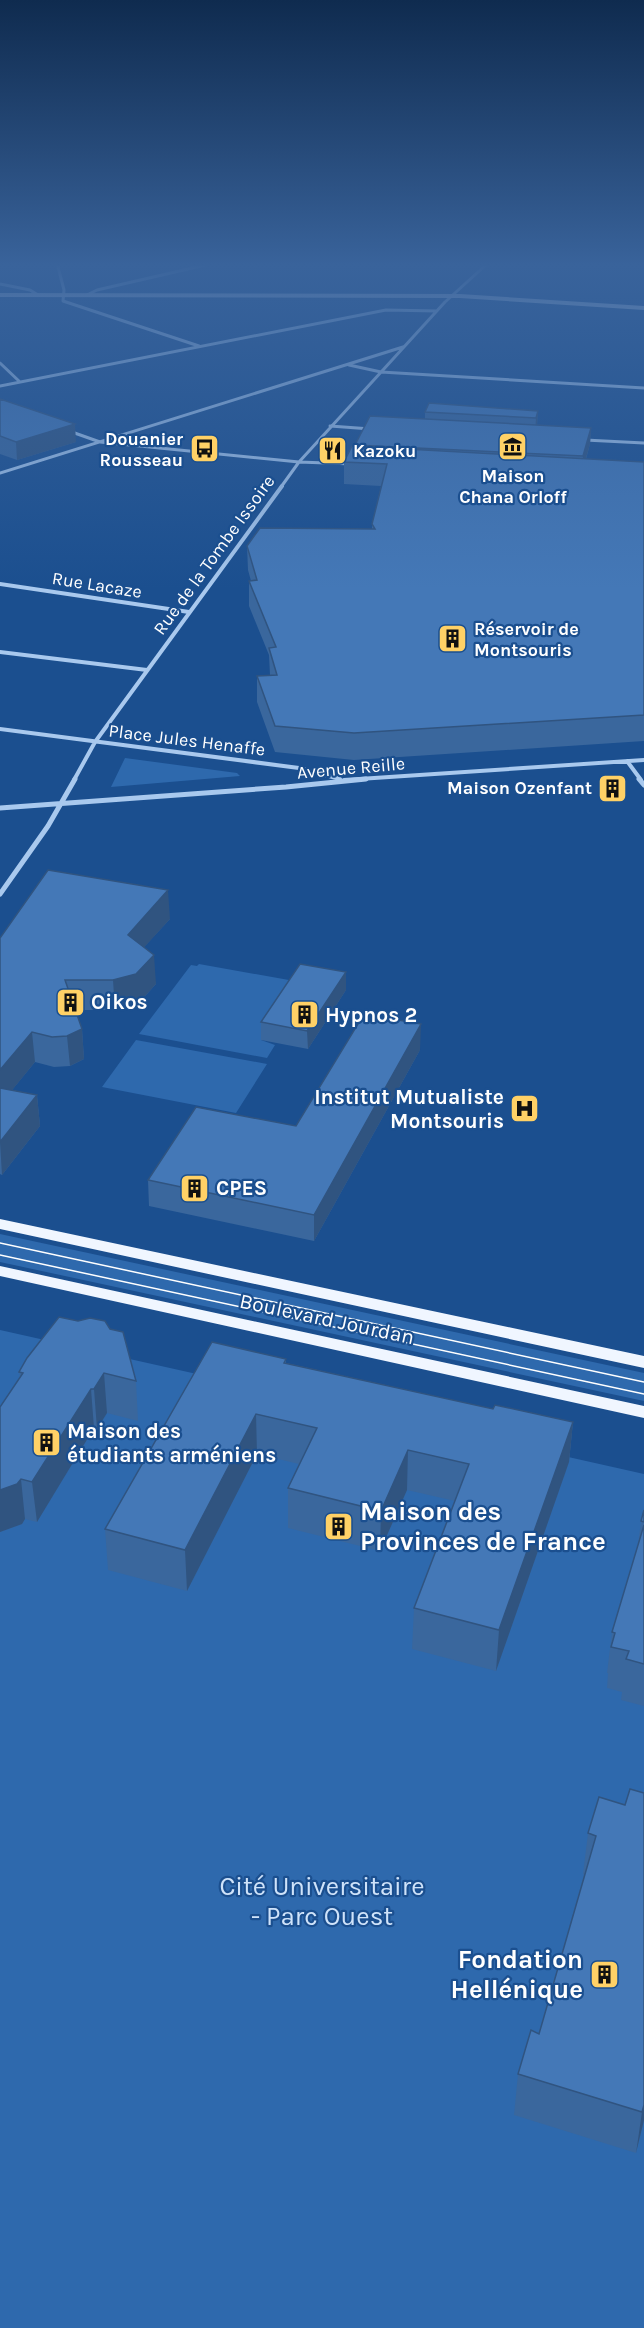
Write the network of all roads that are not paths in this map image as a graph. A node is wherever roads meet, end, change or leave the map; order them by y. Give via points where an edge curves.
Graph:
1 (9, 372) edge
2 (72, 372) edge
3 (327, 372) edge
4 (381, 372) joint
5 (20, 382) junction
6 (0, 386) edge
7 (644, 388) edge
8 (330, 426) junction
9 (372, 429) edge
10 (66, 431) edge
11 (585, 440) edge
12 (100, 442) junction
13 (644, 443) edge
14 (299, 462) junction
15 (357, 465) edge
16 (0, 473) edge
17 (0, 584) edge
18 (189, 612) junction
19 (0, 652) edge
20 (147, 670) junction
21 (0, 729) edge
22 (95, 742) junction
23 (644, 760) edge
24 (627, 761) junction
25 (345, 780) junction
26 (644, 785) edge
27 (61, 803) junction
28 (0, 808) edge
29 (0, 894) edge
30 (0, 1224) edge
31 (0, 1271) edge
32 (644, 1362) edge
33 (644, 1412) edge

1 - 5 street
2 - 5 street
3 - 12 street
4 - 7 street
4 - 8 street, Rue de la Tombe Issoire
5 - 6 street
8 - 9 street
8 - 14 street, Rue de la Tombe Issoire
10 - 12 street
11 - 13 street
12 - 14 street
12 - 16 street
14 - 15 street
14 - 18 street, Rue de la Tombe Issoire
17 - 18 street, Rue Lacaze
18 - 20 street, Rue de la Tombe Issoire
19 - 20 street
20 - 22 street, Rue de la Tombe Issoire
21 - 22 street, Place Jules Henaffe
22 - 25 street, Place Jules Henaffe via 298,768
22 - 27 street, Rue de la Tombe Issoire
23 - 24 street, Avenue Reille
24 - 25 street, Avenue Reille
24 - 26 street
25 - 27 street, Avenue Reille
27 - 28 street, Avenue Reille
27 - 29 street, Rue de la Tombe Issoire
30 - 32 main road, Boulevard Jourdan
31 - 33 main road, Boulevard Jourdan

